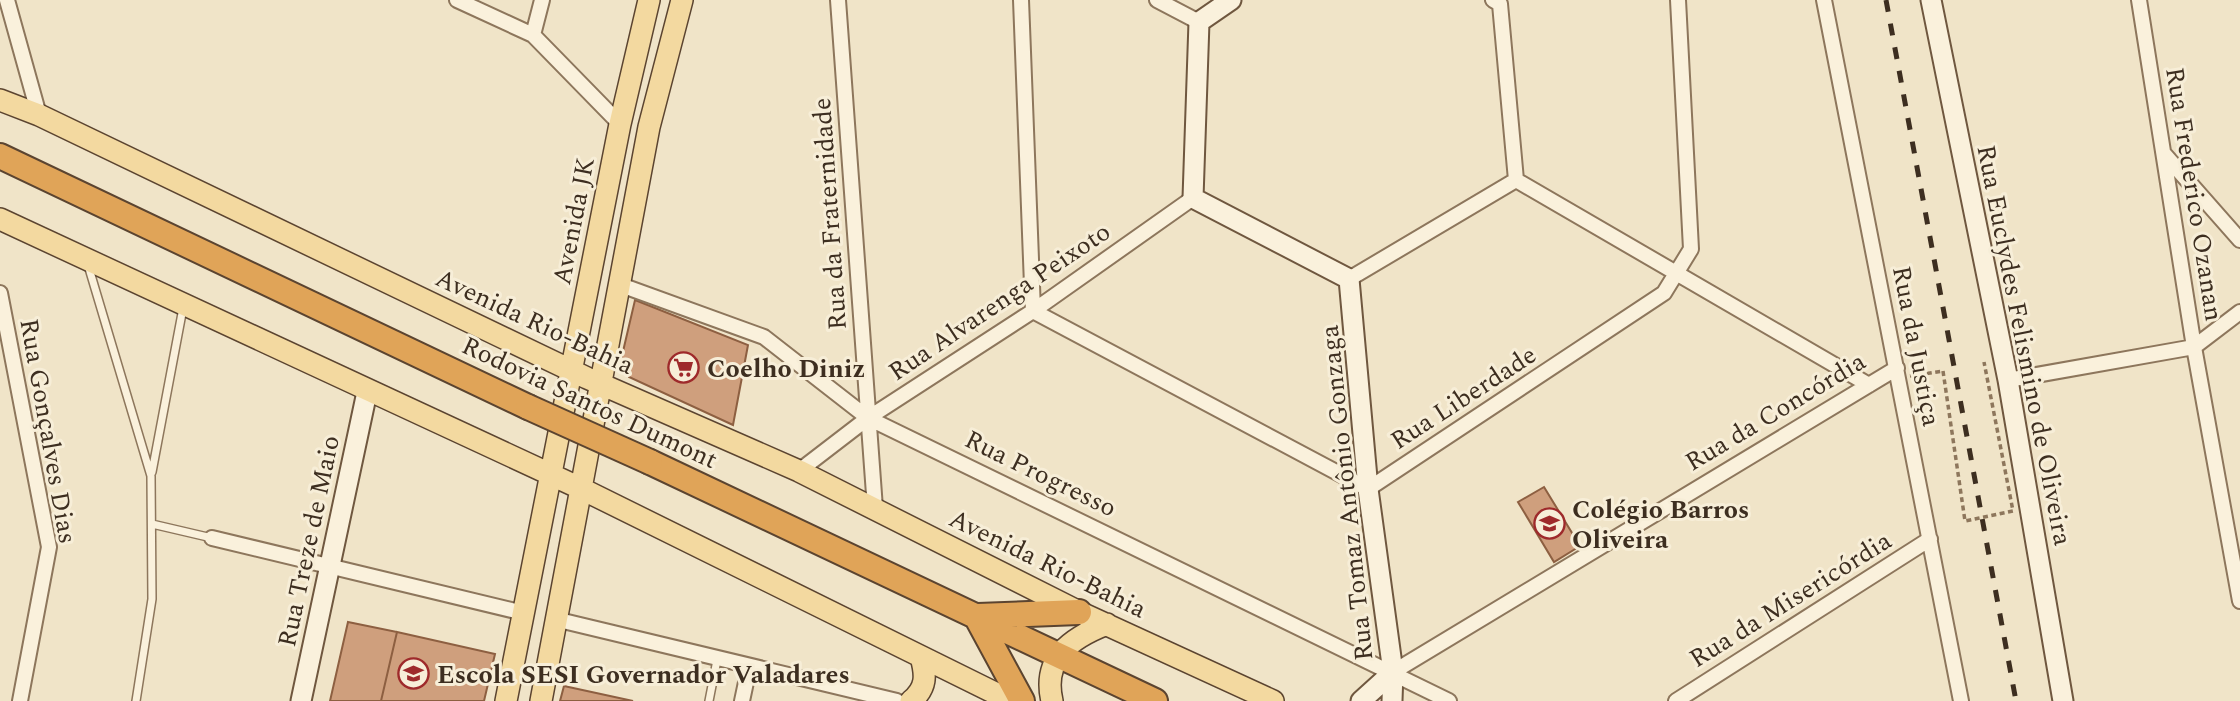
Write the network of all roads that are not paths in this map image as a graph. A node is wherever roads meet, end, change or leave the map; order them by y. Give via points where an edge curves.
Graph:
1 (7, 0) edge
2 (457, 0) edge
3 (542, 0) edge
4 (649, 0) edge
5 (682, 0) edge
6 (838, 0) edge
7 (1021, 0) edge
8 (1157, 0) edge
9 (1231, 0) edge
10 (1678, 0) edge
11 (1824, 0) edge
12 (1931, 0) edge
13 (2139, 0) edge
14 (1499, 1) edge
15 (1199, 22) junction
16 (7, 29) edge
17 (533, 36) junction
18 (0, 100) edge
19 (39, 115) junction
20 (620, 124) junction
21 (2165, 155) junction
22 (0, 156) edge
23 (1516, 180) junction
24 (1193, 198) junction
25 (0, 219) edge
26 (2240, 240) edge
27 (87, 261) junction
28 (1677, 272) junction
29 (1349, 278) junction
30 (618, 284) junction
31 (0, 293) edge
32 (183, 304) junction
33 (1033, 311) junction
34 (2240, 312) edge
35 (2194, 348) junction
36 (573, 371) junction
37 (1898, 373) junction
38 (2008, 380) junction
39 (601, 384) junction
40 (1869, 385) junction
41 (367, 392) junction
42 (869, 418) junction
43 (799, 471) junction
44 (551, 475) junction
45 (151, 476) junction
46 (582, 489) junction
47 (1368, 489) junction
48 (875, 508) junction
49 (2223, 516) junction
50 (152, 524) junction
51 (2240, 532) edge
52 (212, 538) joint
53 (1930, 539) junction
54 (327, 568) junction
55 (2240, 601) edge
56 (1079, 612) junction
57 (524, 613) junction
58 (976, 616) junction
59 (558, 620) junction
60 (1107, 624) junction
61 (1058, 656) junction
62 (921, 657) junction
63 (718, 660) junction
64 (749, 668) junction
65 (1393, 672) junction
66 (1271, 700) edge
67 (20, 701) edge
68 (136, 701) edge
69 (301, 701) edge
70 (506, 701) edge
71 (541, 701) edge
72 (709, 701) edge
73 (742, 701) edge
74 (897, 701) edge
75 (911, 701) edge
76 (1011, 701) edge
77 (1022, 701) edge
78 (1052, 701) edge
79 (1155, 701) edge
80 (1361, 701) edge
81 (1392, 701) edge
82 (1449, 701) edge
83 (1676, 701) edge
84 (1961, 701) edge
85 (2063, 701) edge

1 - 16 street
2 - 17 street
3 - 17 street
4 - 20 main road, Avenida JK
5 - 30 main road via 649,127
6 - 42 street, Rua da Fraternidade
7 - 33 street
8 - 15 street
9 - 15 street
10 - 28 street, Rua Liberdade via 1691,249
11 - 37 street, Rua da Justiça
12 - 38 street, Rua Euclydes Felismino de Oliveira
13 - 21 street, Rua Frederico Ozanan
14 - 23 street
15 - 24 street
16 - 19 street
17 - 20 street
18 - 19 main road, Avenida Rio-Bahia
19 - 36 main road, Avenida Rio-Bahia
20 - 36 main road, Avenida JK
21 - 26 street
21 - 35 street, Rua Frederico Ozanan
22 - 58 highway, Rodovia Santos Dumont, bridge
23 - 28 street
23 - 29 street
24 - 29 street
24 - 33 street, Rua Alvarenga Peixoto
25 - 27 main road
27 - 32 main road
27 - 45 lane
28 - 40 street
28 - 47 street, Rua Liberdade via 1664,293
29 - 47 street, Rua Tomaz Antônio Gonzaga
30 - 39 main road
30 - 42 street, Rua Progresso via 764,337
31 - 67 street, Rua Gonçalves Dias via 50,547
32 - 41 main road
32 - 45 lane
33 - 42 street, Rua Alvarenga Peixoto
33 - 47 street
34 - 35 street
35 - 38 street
35 - 49 street, Rua Frederico Ozanan
36 - 39 main road, Avenida Rio-Bahia
36 - 44 main road, Avenida JK
37 - 40 street, Rua da Concórdia
37 - 53 street, Rua da Justiça
38 - 85 street, Rua Euclydes Felismino de Oliveira
39 - 43 main road, Avenida Rio-Bahia
39 - 46 main road
40 - 65 street, Rua da Concórdia
41 - 44 main road
41 - 54 street, Rua Treze de Maio
42 - 43 street, Rua Alvarenga Peixoto
42 - 48 street, Rua da Fraternidade
42 - 65 street, Rua Progresso
43 - 48 main road, Avenida Rio-Bahia
44 - 46 main road
44 - 57 main road, Avenida JK
45 - 50 lane
46 - 59 main road
46 - 62 main road
47 - 65 street, Rua Tomaz Antônio Gonzaga
48 - 56 main road, Avenida Rio-Bahia
49 - 51 street
49 - 55 street, Rua Frederico Ozanan
50 - 52 lane
50 - 68 lane via 152,599
52 - 54 street
53 - 83 street, Rua da Misericórdia
53 - 84 street, Rua da Justiça
54 - 57 street
54 - 69 street, Rua Treze de Maio
56 - 58 highway
56 - 60 main road, Avenida Rio-Bahia
57 - 70 main road, Avenida JK
58 - 61 highway, Rodovia Santos Dumont
58 - 77 highway
59 - 63 street
59 - 71 main road
60 - 61 main road via 1078,635
60 - 66 main road, Avenida Rio-Bahia
61 - 78 main road via 1048,682
61 - 79 highway, Rodovia Santos Dumont
62 - 75 main road via 925,682
62 - 76 main road
63 - 64 street
63 - 72 lane
64 - 73 street
64 - 74 street
65 - 80 street, Rua da Concórdia
65 - 81 street, Rua Tomaz Antônio Gonzaga
65 - 82 street, Rua Progresso

